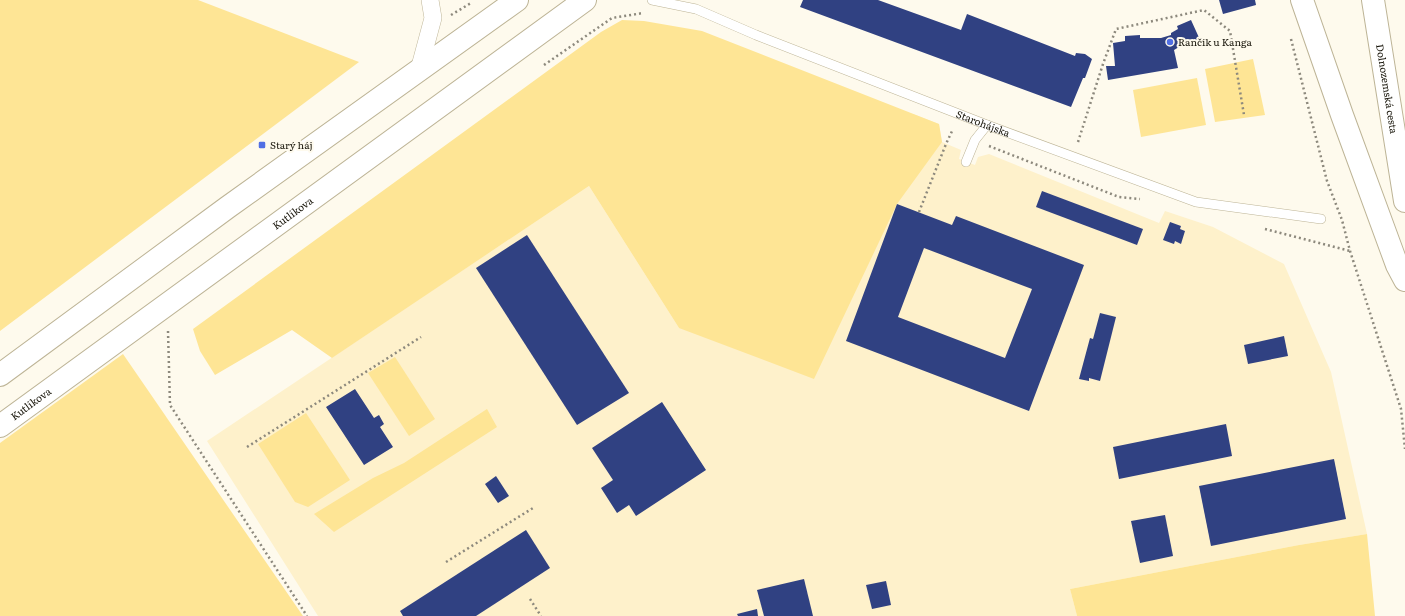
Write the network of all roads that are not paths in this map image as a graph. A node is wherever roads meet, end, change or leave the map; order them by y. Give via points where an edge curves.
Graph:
1 (430, 0) edge
2 (517, 0) edge
3 (584, 0) edge
4 (652, 0) edge
5 (1302, 0) edge
6 (1373, 0) edge
7 (419, 70) junction
8 (986, 125) junction
9 (966, 162) dead end
10 (1405, 201) edge
11 (1321, 219) dead end
12 (1405, 280) edge
13 (0, 375) edge
14 (0, 426) edge

1 - 7 street via 433,18
2 - 7 main road
3 - 14 main road, Kutlíkova
4 - 8 lane, Starohájska via 696,9
5 - 12 main road via 1397,266
6 - 10 main road, Dolnozemská cesta
7 - 13 main road
8 - 9 lane via 975,140
8 - 11 lane, Starohájska via 1196,202

